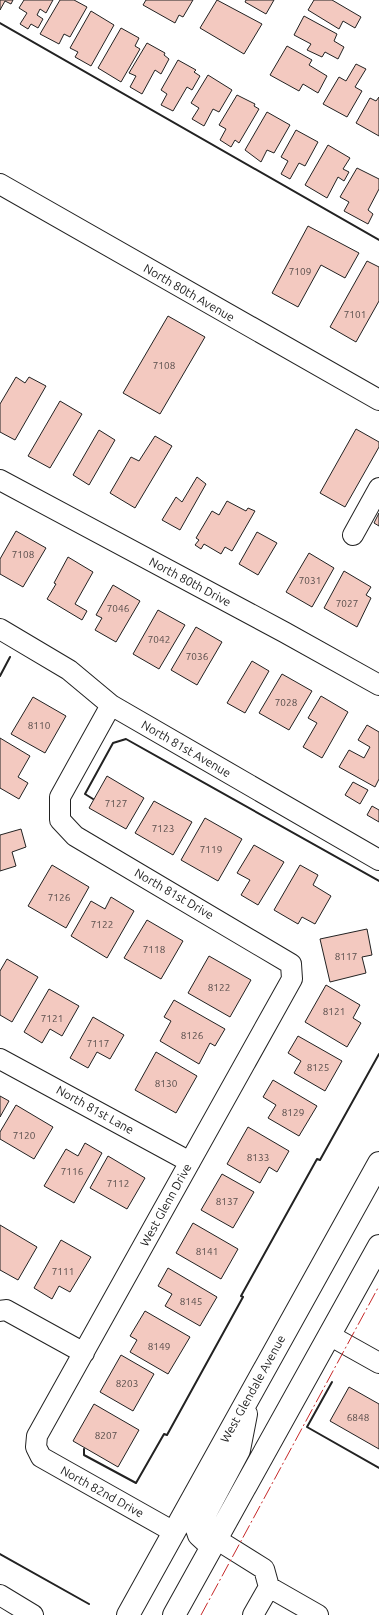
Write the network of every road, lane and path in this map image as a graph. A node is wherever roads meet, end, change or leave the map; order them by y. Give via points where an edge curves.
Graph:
1 (0, 184) edge
2 (379, 400) edge
3 (0, 480) edge
4 (379, 488) edge
5 (353, 535) dead end
6 (0, 629) edge
7 (379, 686) edge
8 (111, 705) junction
9 (379, 860) edge
10 (291, 964) joint
11 (0, 1058) edge
12 (190, 1162) junction
13 (379, 1163) edge
14 (379, 1246) edge
15 (0, 1311) edge
16 (330, 1335) junction
17 (84, 1353) junction
18 (379, 1363) edge
19 (250, 1395) junction
20 (36, 1447) joint
21 (174, 1532) junction
22 (214, 1543) junction
23 (269, 1587) junction
24 (0, 1596) edge
25 (33, 1615) edge
26 (128, 1615) edge
27 (174, 1615) edge
28 (253, 1615) edge
29 (318, 1615) edge

1 - 2 street, North 80th Avenue
3 - 7 street, North 80th Drive via 284,632
4 - 5 street
6 - 8 street, North 81st Avenue via 69,670
8 - 9 street, North 81st Avenue
8 - 10 street, North 81st Drive via 60,797 60,820 75,836
10 - 12 street, West Glenn Drive via 292,979
11 - 12 street, North 81st Lane
12 - 17 street, West Glenn Drive
13 - 19 main road, West Glendale Avenue
14 - 16 main road
15 - 17 street via 6,1310
16 - 18 street
16 - 22 main road
17 - 20 street, West Glenn Drive via 37,1436
19 - 21 main road, West Glendale Avenue
19 - 22 main road via 239,1450 197,1529 199,1535
20 - 21 street, North 82nd Drive via 42,1457
21 - 26 main road, West Glendale Avenue
22 - 23 street via 264,1569
22 - 27 main road
23 - 28 street
23 - 29 street
24 - 25 street

